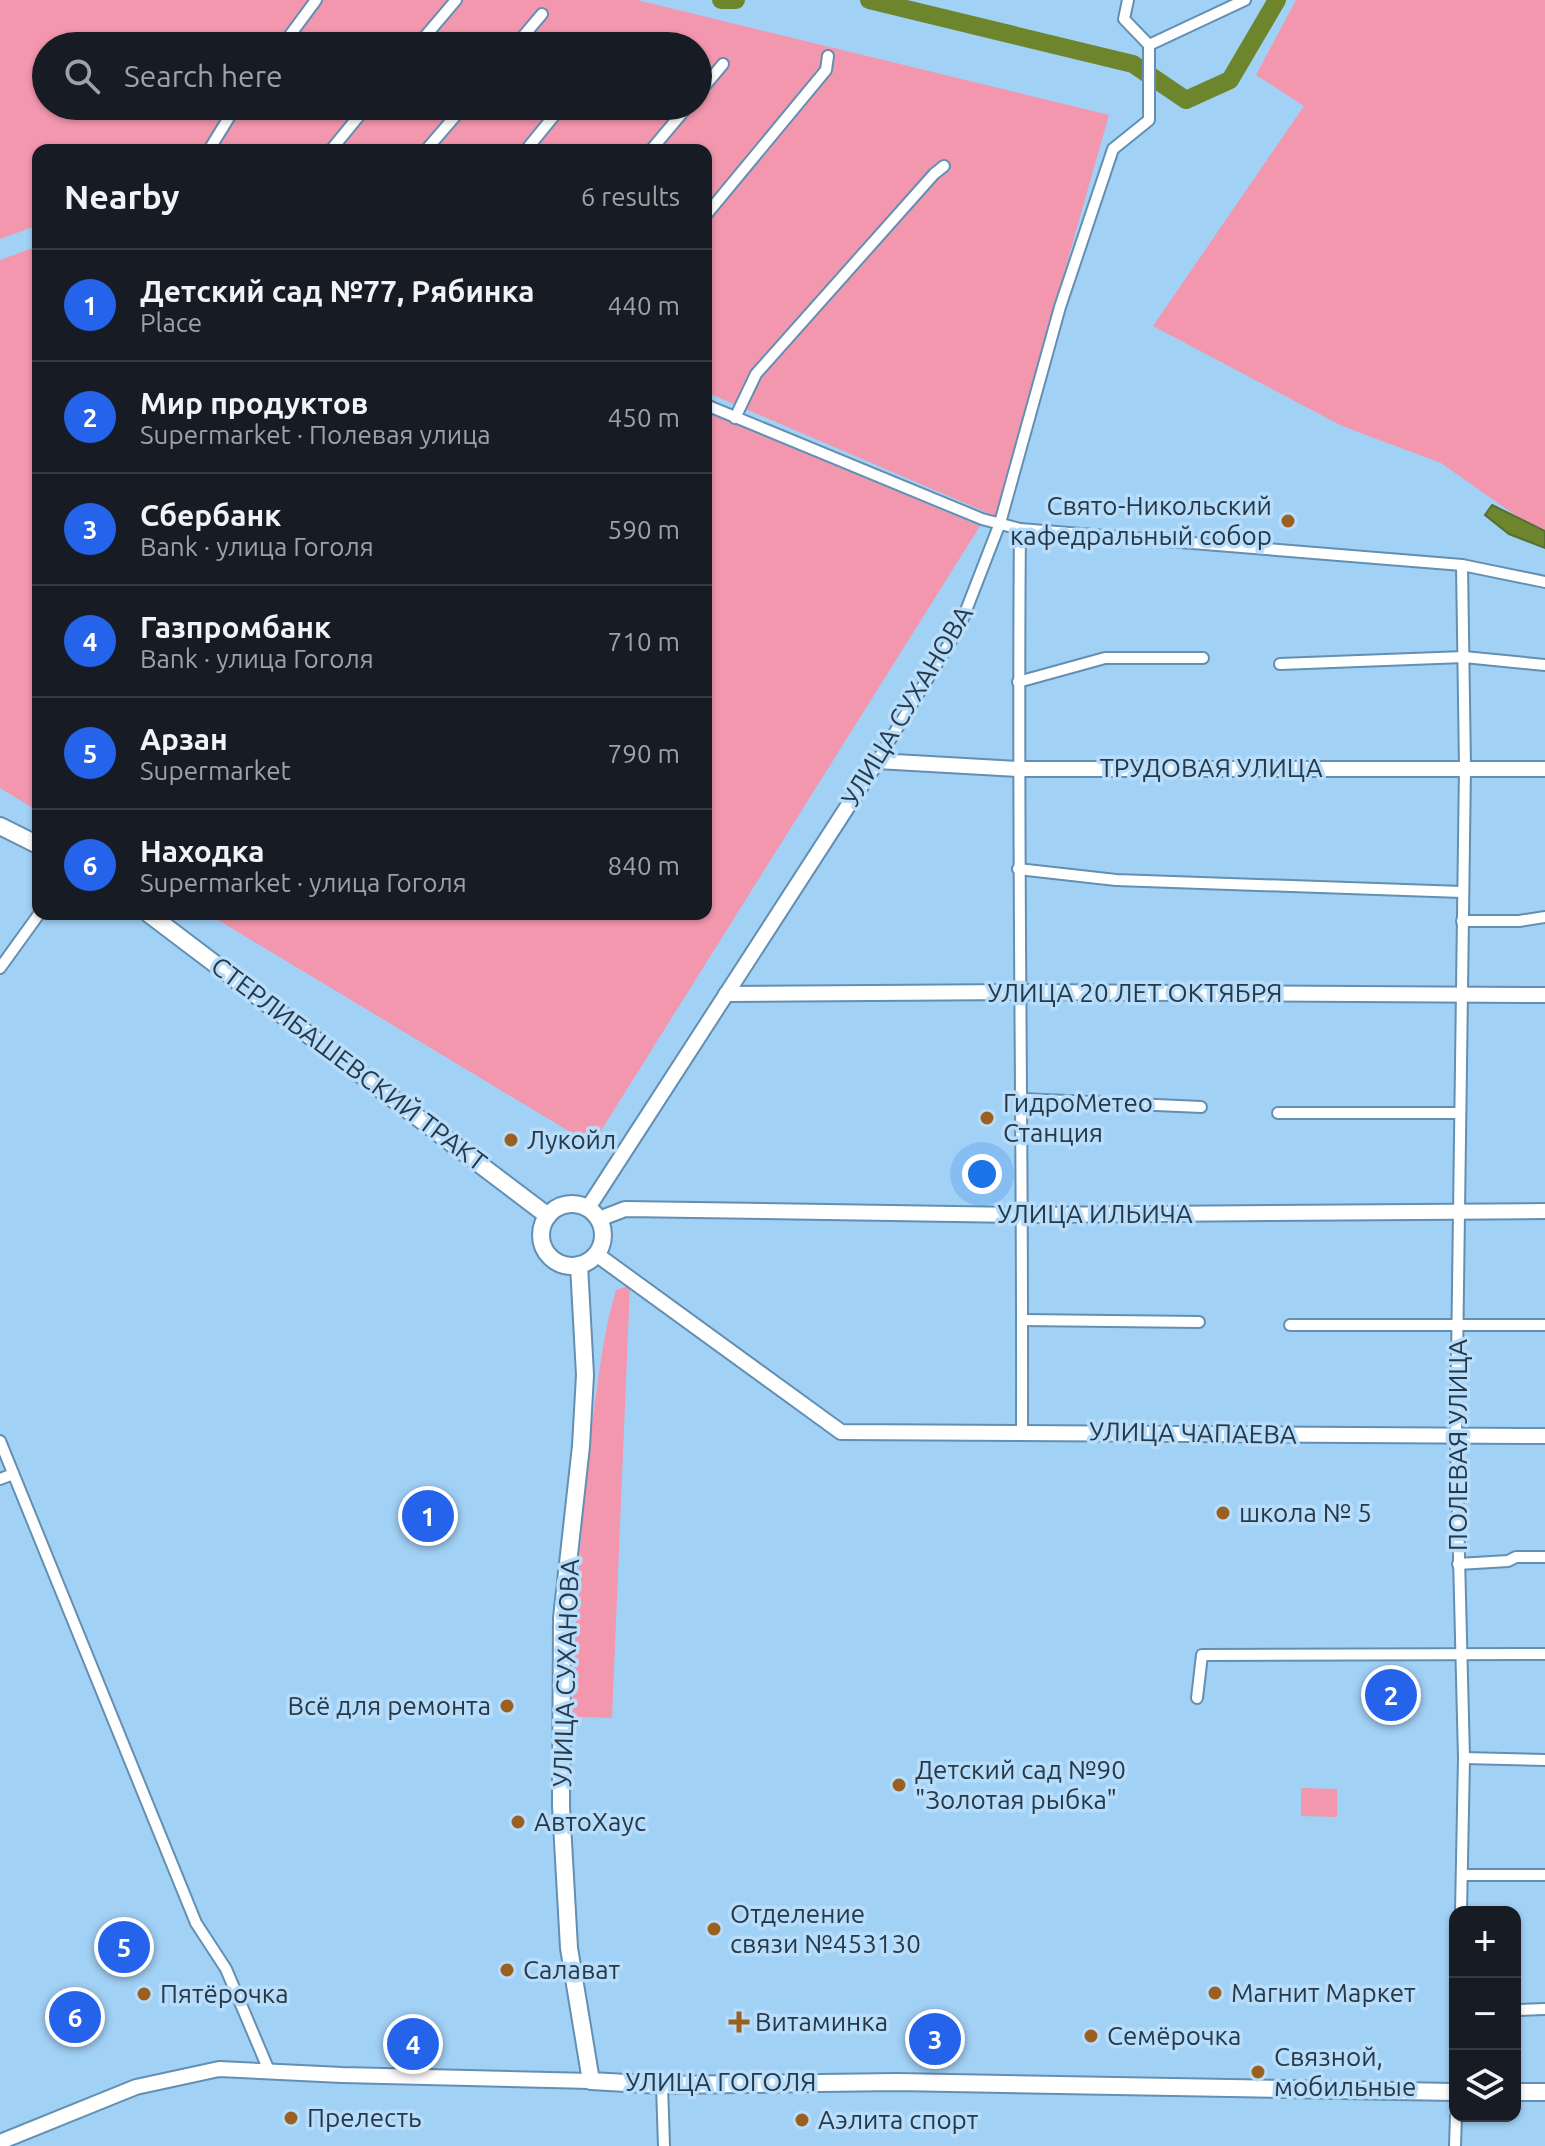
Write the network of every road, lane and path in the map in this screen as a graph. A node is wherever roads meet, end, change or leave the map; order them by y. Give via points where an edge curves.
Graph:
1 (316, 0) edge
2 (456, 0) edge
3 (1128, 0) edge
4 (1245, 0) edge
5 (542, 14) dead end
6 (292, 32) edge
7 (429, 32) edge
8 (527, 32) edge
9 (1149, 45) junction
10 (828, 56) dead end
11 (723, 64) dead end
12 (712, 77) edge
13 (227, 120) edge
14 (356, 120) edge
15 (452, 120) edge
16 (551, 120) edge
17 (676, 120) edge
18 (213, 144) edge
19 (336, 144) edge
20 (431, 144) edge
21 (531, 144) edge
22 (656, 144) edge
23 (944, 166) dead end
24 (712, 208) edge
25 (712, 408) edge
26 (735, 418) junction
27 (1000, 523) junction
28 (1020, 529) junction
29 (1462, 565) junction
30 (1545, 582) edge
31 (1464, 657) junction
32 (1203, 658) dead end
33 (1280, 664) dead end
34 (1545, 665) edge
35 (1018, 682) junction
36 (877, 761) junction
37 (1465, 767) junction
38 (1018, 769) junction
39 (1545, 769) edge
40 (0, 826) edge
41 (32, 842) edge
42 (1018, 869) junction
43 (1462, 892) junction
44 (1545, 917) edge
45 (35, 920) edge
46 (157, 920) edge
47 (1462, 921) junction
48 (0, 968) edge
49 (1020, 992) junction
50 (726, 994) junction
51 (1460, 995) junction
52 (1545, 995) edge
53 (1022, 1099) junction
54 (1201, 1107) dead end
55 (1278, 1113) dead end
56 (1459, 1113) junction
57 (1458, 1211) junction
58 (1545, 1211) edge
59 (593, 1214) junction
60 (1023, 1215) junction
61 (548, 1216) junction
62 (596, 1254) junction
63 (579, 1265) junction
64 (1022, 1320) junction
65 (1199, 1322) dead end
66 (1290, 1325) dead end
67 (1457, 1325) junction
68 (1545, 1325) edge
69 (1022, 1432) junction
70 (1456, 1436) junction
71 (1545, 1436) edge
72 (0, 1441) edge
73 (13, 1474) junction
74 (0, 1479) edge
75 (1545, 1557) edge
76 (1458, 1564) junction
77 (1460, 1653) junction
78 (1545, 1654) edge
79 (1197, 1698) dead end
80 (1464, 1758) junction
81 (1545, 1760) edge
82 (1462, 1875) junction
83 (1545, 1875) edge
84 (1461, 1906) edge
85 (1545, 2009) edge
86 (1521, 2010) edge
87 (270, 2073) junction
88 (591, 2081) junction
89 (662, 2085) junction
90 (1449, 2092) edge
91 (1521, 2092) edge
92 (1545, 2092) edge
93 (1456, 2122) edge
94 (0, 2142) edge
95 (664, 2146) edge
96 (1455, 2146) edge

1 - 6 street
2 - 7 street
3 - 9 street via 1124,19
4 - 9 street
5 - 8 street
9 - 27 street, УЛИЦА СУХАНОВА via 1149,120 1113,149 1060,307
10 - 24 street via 826,70
11 - 12 street
13 - 18 street
14 - 19 street
15 - 20 street
16 - 21 street
17 - 22 street
23 - 26 street via 756,374
25 - 26 street
26 - 27 street
27 - 28 street
27 - 36 street, УЛИЦА СУХАНОВА via 960,626
28 - 29 street
28 - 35 street
29 - 30 street
29 - 31 street, ПОЛЕВАЯ УЛИЦА
31 - 33 street
31 - 34 street
31 - 37 street, ПОЛЕВАЯ УЛИЦА
32 - 35 street via 1105,658
35 - 38 street
36 - 38 main road, ТРУДОВАЯ УЛИЦА
36 - 50 main road, УЛИЦА СУХАНОВА
37 - 38 main road, ТРУДОВАЯ УЛИЦА
37 - 39 main road, ТРУДОВАЯ УЛИЦА
37 - 43 street, ПОЛЕВАЯ УЛИЦА
38 - 42 street
40 - 41 main road
42 - 43 street via 1116,880
42 - 49 street
43 - 47 street, ПОЛЕВАЯ УЛИЦА
44 - 47 street
45 - 48 street
46 - 61 main road, СТЕРЛИБАШЕВСКИЙ ТРАКТ
47 - 51 street, ПОЛЕВАЯ УЛИЦА
49 - 50 main road, УЛИЦА 20 ЛЕТ ОКТЯБРЯ
49 - 51 main road, УЛИЦА 20 ЛЕТ ОКТЯБРЯ
49 - 53 street
50 - 59 main road, УЛИЦА СУХАНОВА
51 - 52 main road, УЛИЦА 20 ЛЕТ ОКТЯБРЯ
51 - 56 street, ПОЛЕВАЯ УЛИЦА
53 - 54 street
53 - 60 street
55 - 56 street
56 - 57 street, ПОЛЕВАЯ УЛИЦА
57 - 58 main road, УЛИЦА ИЛЬИЧА
57 - 60 main road, УЛИЦА ИЛЬИЧА
57 - 67 street, ПОЛЕВАЯ УЛИЦА
59 - 60 main road, УЛИЦА ИЛЬИЧА via 625,1209
59 - 61 main road via 571,1204
59 - 62 main road via 603,1236
60 - 64 street
61 - 63 main road via 542,1229 545,1249 559,1263
62 - 63 main road
62 - 69 main road, УЛИЦА ЧАПАЕВА via 841,1432
63 - 88 main road, УЛИЦА СУХАНОВА via 585,1375 562,1618 561,1806 569,1948
64 - 65 street
64 - 69 street
66 - 67 street, ПОЛЕВАЯ УЛИЦА
67 - 68 street, ПОЛЕВАЯ УЛИЦА
67 - 70 street, ПОЛЕВАЯ УЛИЦА
69 - 70 main road, УЛИЦА ЧАПАЕВА
70 - 71 main road, УЛИЦА ЧАПАЕВА
70 - 76 street, ПОЛЕВАЯ УЛИЦА
72 - 73 street
73 - 74 street
73 - 87 street via 196,1923 226,1969
75 - 76 street, ПОЛЕВАЯ УЛИЦА
76 - 77 street, ПОЛЕВАЯ УЛИЦА
77 - 78 street
77 - 79 street via 1202,1655
77 - 80 street, ПОЛЕВАЯ УЛИЦА
80 - 81 street
80 - 82 street, ПОЛЕВАЯ УЛИЦА
82 - 83 street
82 - 84 street, ПОЛЕВАЯ УЛИЦА
85 - 86 street
87 - 88 main road, УЛИЦА ГОГОЛЯ
87 - 94 main road, УЛИЦА ГОГОЛЯ via 219,2069 136,2087
88 - 89 main road, УЛИЦА ГОГОЛЯ
89 - 90 main road, УЛИЦА ГОГОЛЯ via 897,2082
89 - 95 street
91 - 92 main road
93 - 96 street

